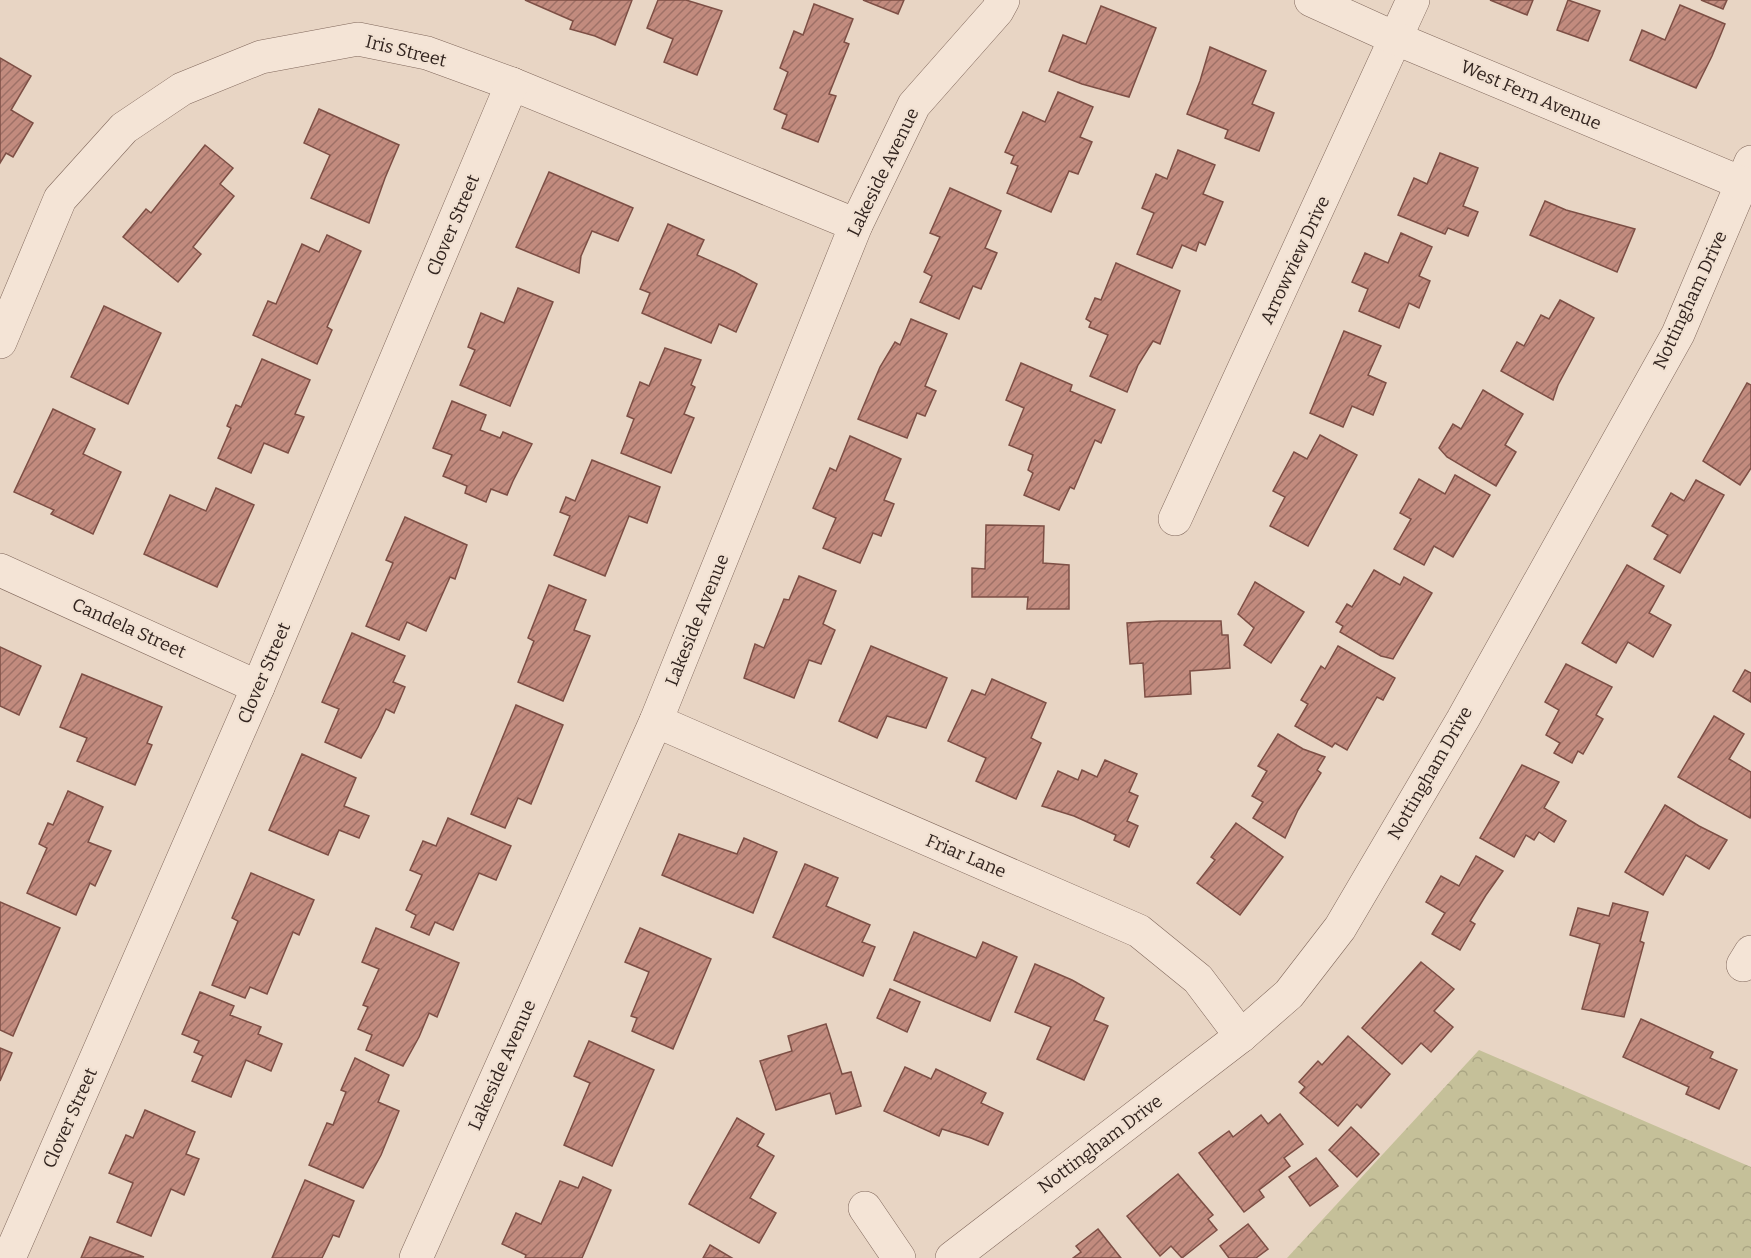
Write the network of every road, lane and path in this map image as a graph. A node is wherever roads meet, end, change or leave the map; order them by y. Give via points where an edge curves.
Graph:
1 (1003, 0) edge
2 (1311, 0) edge
3 (1413, 0) edge
4 (1397, 39) junction
5 (512, 84) junction
6 (1748, 178) edge
7 (856, 225) junction
8 (0, 342) edge
9 (1175, 519) dead end
10 (0, 570) edge
11 (258, 687) junction
12 (656, 721) junction
13 (1242, 1036) junction
14 (866, 1208) dead end
15 (9, 1258) edge
16 (416, 1258) edge
17 (899, 1258) edge
18 (952, 1258) edge

1 - 7 street, Lakeside Avenue via 914,105
2 - 4 street, West Fern Avenue
3 - 4 street, Arrowview Drive
4 - 6 street, West Fern Avenue
4 - 9 street, Arrowview Drive
5 - 7 street, Iris Street
5 - 8 street, Iris Street via 427,53 358,39 261,57 182,89 124,128 60,199
5 - 11 street, Clover Street
6 - 13 street, Nottingham Drive via 1678,334 1463,719 1340,928 1289,994
7 - 12 street, Lakeside Avenue
10 - 11 street, Candela Street
11 - 15 street, Clover Street
12 - 13 street, Friar Lane via 1139,931 1198,979
12 - 16 street, Lakeside Avenue
13 - 18 street, Nottingham Drive
14 - 17 street

